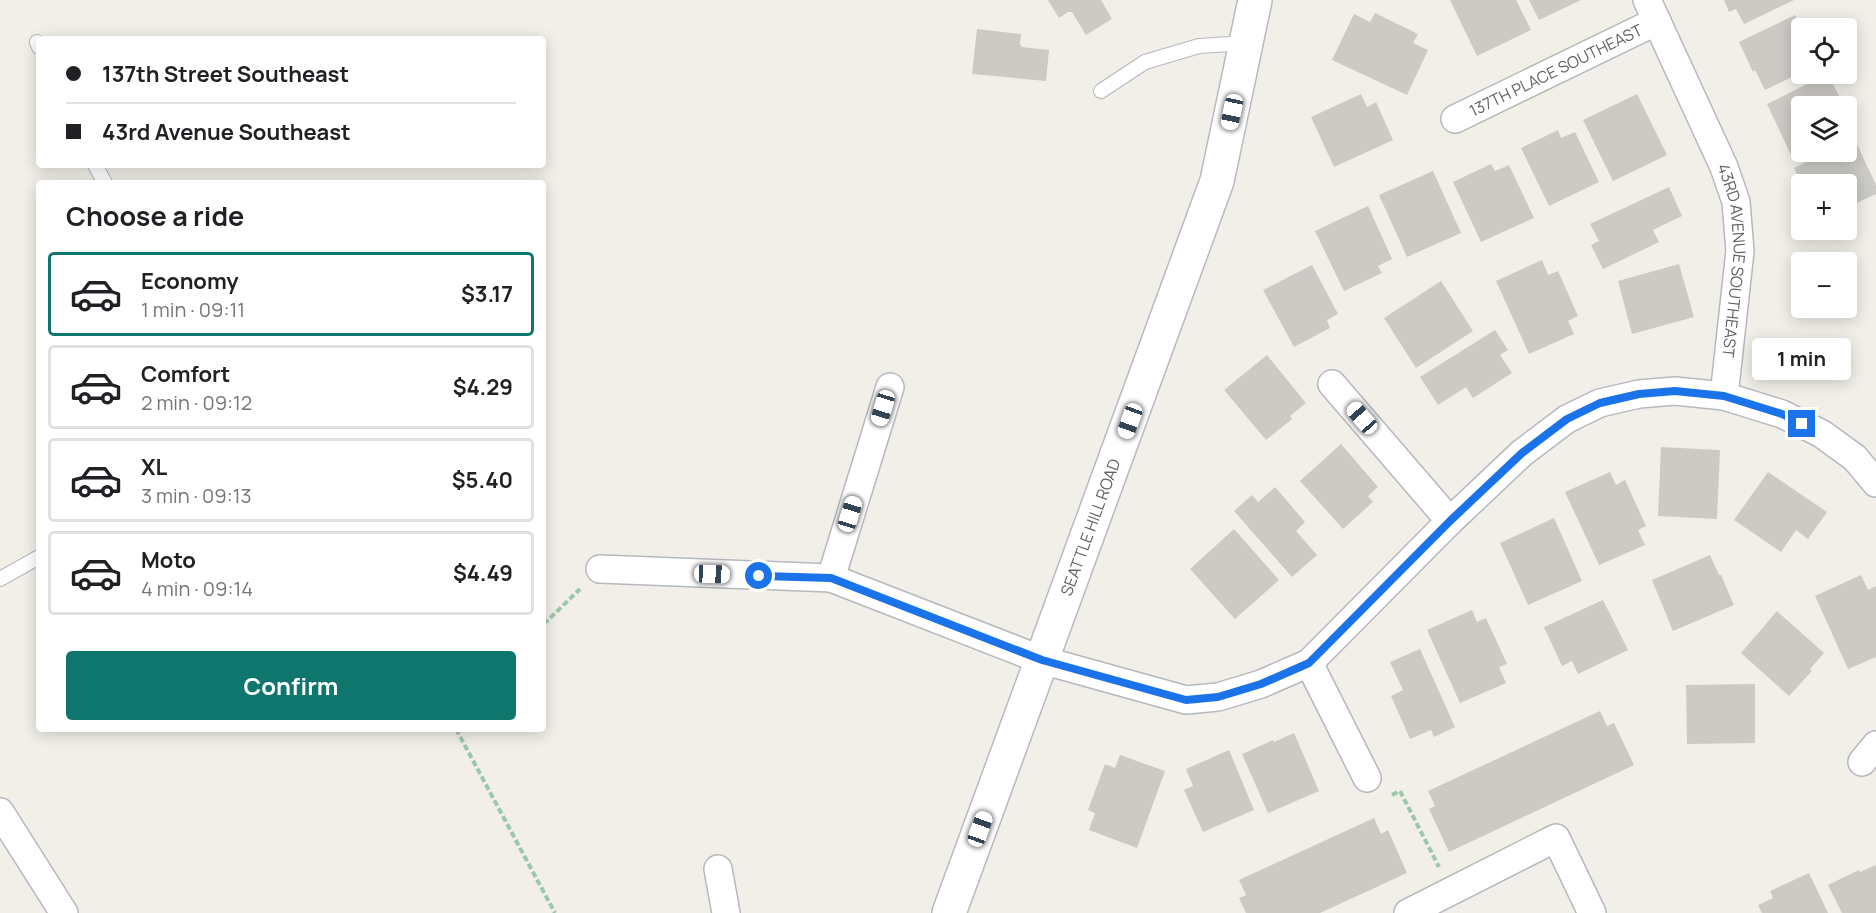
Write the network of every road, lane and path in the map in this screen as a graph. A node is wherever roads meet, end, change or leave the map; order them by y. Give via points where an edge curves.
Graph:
1 (1256, 0) edge
2 (1652, 11) edge
3 (1246, 43) junction
4 (1101, 91) dead end
5 (1455, 119) dead end
6 (1332, 384) dead end
7 (890, 387) dead end
8 (1724, 396) junction
9 (1876, 483) edge
10 (1450, 521) junction
11 (36, 559) edge
12 (600, 569) joint
13 (831, 578) junction
14 (0, 579) edge
15 (546, 621) edge
16 (1042, 660) junction
17 (1309, 663) junction
18 (458, 732) edge
19 (1367, 778) dead end
20 (1389, 796) dead end
21 (0, 812) edge
22 (718, 869) dead end
23 (1452, 891) junction
24 (61, 912) edge
25 (555, 913) edge
26 (726, 913) edge
27 (949, 913) edge
28 (1408, 913) edge
29 (1592, 913) edge

1 - 3 main road, SEATTLE HILL ROAD
2 - 5 street, 137TH PLACE SOUTHEAST
2 - 8 street, 43RD AVENUE SOUTHEAST via 1736,201 1740,251
3 - 4 lane via 1199,46 1145,62
3 - 16 main road, SEATTLE HILL ROAD via 1217,182
6 - 10 street
7 - 13 street
8 - 9 street via 1782,414 1822,434 1855,458
8 - 10 street via 1675,391 1600,403 1567,419 1522,453
10 - 17 street
11 - 14 lane
12 - 13 street
12 - 15 path
13 - 16 street
16 - 17 street via 1186,700 1218,697
16 - 27 main road, SEATTLE HILL ROAD
17 - 19 street
18 - 25 path
20 - 23 path via 1400,791
21 - 24 street
22 - 26 street
23 - 28 street
23 - 29 street via 1556,838

